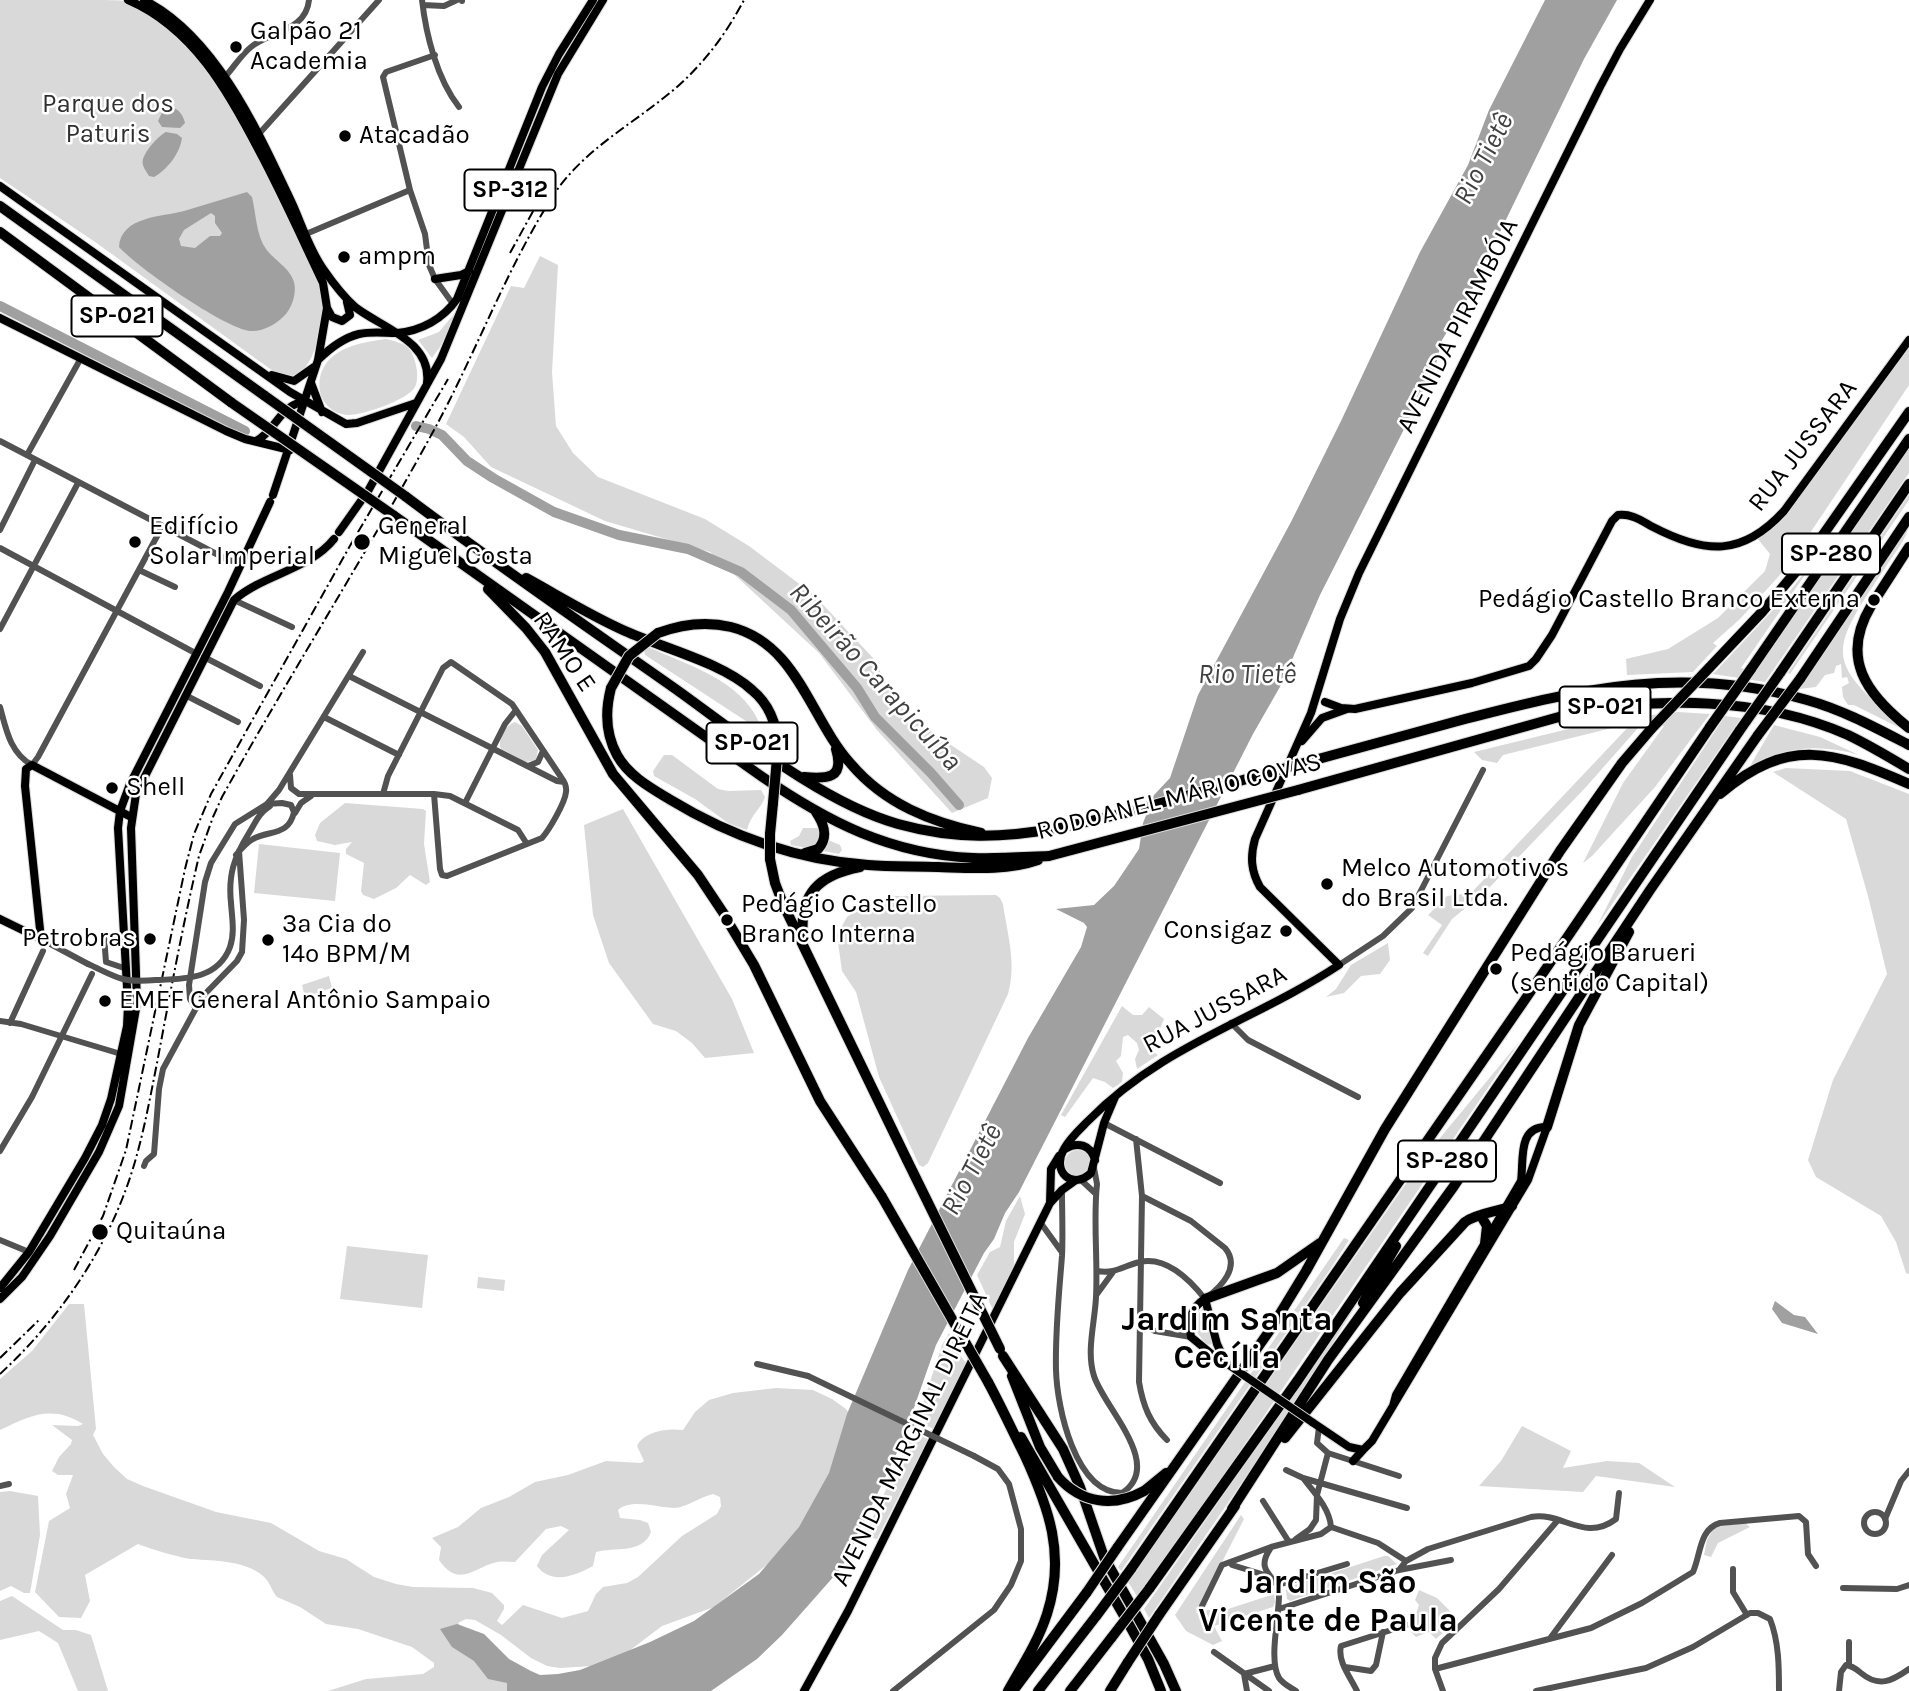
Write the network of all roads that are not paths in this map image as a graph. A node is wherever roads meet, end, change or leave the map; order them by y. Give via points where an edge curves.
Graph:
1 (128, 0) edge
2 (144, 0) edge
3 (309, 0) edge
4 (379, 0) edge
5 (460, 0) edge
6 (593, 0) edge
7 (603, 0) edge
8 (1650, 0) edge
9 (422, 3) edge
10 (435, 55) junction
11 (225, 77) junction
12 (459, 107) dead end
13 (258, 135) junction
14 (0, 186) edge
15 (410, 190) junction
16 (0, 206) edge
17 (0, 232) edge
18 (306, 234) junction
19 (469, 271) junction
20 (435, 279) junction
21 (345, 297) junction
22 (453, 304) junction
23 (327, 308) junction
24 (0, 318) edge
25 (395, 333) junction
26 (1909, 340) edge
27 (81, 358) junction
28 (317, 363) junction
29 (251, 364) junction
30 (310, 380) junction
31 (427, 385) junction
32 (306, 402) junction
33 (417, 403) junction
34 (1909, 411) edge
35 (322, 412) junction
36 (1909, 439) edge
37 (0, 441) edge
38 (255, 442) junction
39 (290, 450) junction
40 (27, 455) junction
41 (35, 460) junction
42 (78, 483) junction
43 (1909, 484) edge
44 (1909, 517) edge
45 (162, 527) junction
46 (0, 530) edge
47 (1909, 547) edge
48 (0, 548) edge
49 (480, 552) junction
50 (245, 558) junction
51 (34, 566) junction
52 (139, 570) junction
53 (470, 572) junction
54 (175, 587) dead end
55 (1878, 595) dead end
56 (234, 600) junction
57 (1871, 606) dead end
58 (118, 611) junction
59 (292, 627) dead end
60 (0, 629) edge
61 (363, 652) dead end
62 (200, 656) junction
63 (349, 676) junction
64 (1321, 678) junction
65 (260, 686) dead end
66 (185, 695) junction
67 (1325, 702) junction
68 (0, 707) edge
69 (1312, 709) junction
70 (1347, 709) junction
71 (516, 710) junction
72 (421, 712) junction
73 (324, 717) junction
74 (1322, 718) junction
75 (238, 722) dead end
76 (1909, 728) edge
77 (3, 729) edge
78 (833, 742) junction
79 (1909, 745) edge
80 (1297, 747) junction
81 (493, 748) junction
82 (543, 751) junction
83 (399, 755) junction
84 (32, 765) junction
85 (528, 766) junction
86 (1909, 769) edge
87 (1483, 770) dead end
88 (292, 771) junction
89 (802, 777) junction
90 (564, 782) junction
91 (1909, 784) edge
92 (383, 794) junction
93 (434, 794) junction
94 (313, 795) junction
95 (465, 803) junction
96 (1709, 803) junction
97 (264, 809) junction
98 (120, 811) junction
99 (816, 812) junction
100 (294, 814) junction
101 (131, 817) junction
102 (236, 824) junction
103 (252, 827) junction
104 (262, 834) junction
105 (1000, 837) junction
106 (527, 844) junction
107 (237, 853) junction
108 (798, 854) junction
109 (1024, 860) junction
110 (869, 865) junction
111 (1650, 890) junction
112 (724, 914) dead end
113 (0, 919) edge
114 (730, 925) dead end
115 (104, 936) dead end
116 (41, 939) junction
117 (804, 945) junction
118 (43, 951) dead end
119 (1339, 965) junction
120 (127, 969) junction
121 (92, 975) dead end
122 (196, 1009) junction
123 (0, 1021) edge
124 (10, 1023) junction
125 (1231, 1023) junction
126 (62, 1036) junction
127 (121, 1054) junction
128 (1115, 1097) junction
129 (1358, 1097) dead end
130 (1089, 1120) junction
131 (1104, 1123) junction
132 (1547, 1127) junction
133 (1136, 1139) junction
134 (0, 1151) edge
135 (1062, 1153) junction
136 (1449, 1158) junction
137 (1095, 1165) junction
138 (144, 1166) dead end
139 (1078, 1180) junction
140 (1220, 1183) dead end
141 (1062, 1191) junction
142 (1096, 1194) junction
143 (1142, 1196) junction
144 (1050, 1203) junction
145 (1509, 1207) junction
146 (1062, 1215) junction
147 (1481, 1216) junction
148 (1041, 1222) junction
149 (0, 1240) edge
150 (1323, 1240) junction
151 (1485, 1244) junction
152 (29, 1252) junction
153 (1062, 1253) junction
154 (1140, 1262) junction
155 (1154, 1262) junction
156 (1130, 1266) junction
157 (1097, 1271) junction
158 (1113, 1272) junction
159 (1140, 1272) junction
160 (0, 1287) edge
161 (1096, 1296) junction
162 (0, 1299) edge
163 (1205, 1299) junction
164 (1141, 1324) junction
165 (1192, 1337) junction
166 (1217, 1344) junction
167 (1208, 1351) junction
168 (1002, 1353) junction
169 (1328, 1360) junction
170 (757, 1364) dead end
171 (1228, 1364) junction
172 (1000, 1403) junction
173 (1393, 1406) junction
174 (1315, 1425) junction
175 (1167, 1440) dead end
176 (1194, 1441) junction
177 (1349, 1447) junction
178 (1363, 1450) junction
179 (1328, 1453) junction
180 (1353, 1461) junction
181 (1286, 1470) dead end
182 (1909, 1471) edge
183 (1399, 1476) dead end
184 (1303, 1478) junction
185 (1320, 1482) junction
186 (9, 1484) dead end
187 (0, 1486) edge
188 (1619, 1493) dead end
189 (1317, 1495) junction
190 (1262, 1501) dead end
191 (1407, 1508) dead end
192 (1232, 1509) junction
193 (1885, 1519) dead end
194 (1558, 1520) junction
195 (1331, 1527) junction
196 (1292, 1541) junction
197 (1271, 1547) junction
198 (1257, 1554) junction
199 (1612, 1555) dead end
200 (1451, 1560) dead end
201 (1406, 1561) junction
202 (1230, 1564) junction
203 (1347, 1564) dead end
204 (1816, 1566) dead end
205 (1733, 1569) dead end
206 (1399, 1570) junction
207 (1258, 1573) junction
208 (1268, 1576) junction
209 (1909, 1585) edge
210 (1278, 1586) junction
211 (1843, 1588) dead end
212 (1202, 1606) dead end
213 (1279, 1609) junction
214 (1747, 1615) junction
215 (1407, 1625) dead end
216 (1383, 1632) junction
217 (1551, 1637) junction
218 (1849, 1642) dead end
219 (1214, 1652) dead end
220 (1849, 1664) junction
221 (1909, 1664) edge
222 (1275, 1666) junction
223 (1345, 1667) junction
224 (1435, 1669) junction
225 (1907, 1671) edge
226 (1244, 1674) junction
227 (804, 1691) edge
228 (894, 1691) edge
229 (1010, 1691) edge
230 (1038, 1691) edge
231 (1070, 1691) edge
232 (1110, 1691) edge
233 (1161, 1691) edge
234 (1176, 1691) edge
235 (1247, 1691) edge
236 (1269, 1691) edge
237 (1296, 1691) edge
238 (1357, 1691) edge
239 (1443, 1691) edge
240 (1536, 1691) edge
241 (1779, 1691) edge
242 (1839, 1691) edge

1 - 23 main road via 187,41 220,80 270,170 317,270
2 - 11 main road via 191,37
3 - 11 street via 298,22 248,49
4 - 13 street
5 - 9 street via 444,6
6 - 19 main road, SP-312 via 542,87
7 - 31 main road, SP-312 via 558,74 448,346
8 - 64 main road, AVENIDA PIRAMBÓIA via 1605,78 1371,546
9 - 10 street
10 - 12 street
10 - 15 street via 383,76
11 - 13 main road
13 - 18 main road
14 - 29 main road
15 - 18 street
15 - 20 street
16 - 49 highway, RODOANEL MÁRIO COVAS / SP-021, bridge
17 - 53 highway, RODOANEL MÁRIO COVAS / SP-021, bridge
18 - 21 main road via 320,266
19 - 20 main road
19 - 22 main road, SP-312
20 - 22 street
21 - 23 main road via 350,311 347,319 332,317
21 - 25 main road
22 - 25 main road, SP-312 via 428,324
23 - 28 main road
24 - 27 main road
25 - 28 main road via 357,334
25 - 31 main road via 422,357
26 - 70 main road, RUA JUSSARA via 1784,511 1759,534 1727,545 1693,545 1632,516 1618,515 1552,635 1529,666 1461,686
27 - 38 main road
27 - 40 street
28 - 29 main road via 294,381
28 - 30 main road
29 - 32 main road
30 - 32 main road
30 - 35 main road
31 - 33 main road
32 - 35 main road
32 - 38 main road via 288,406
32 - 39 main road
33 - 35 main road via 351,424
33 - 56 main road via 337,536 315,557
34 - 150 highway, bridge via 1804,562 1622,763 1560,851 1380,1137
36 - 230 highway, SP-280, bridge via 1131,1569
37 - 40 street
38 - 39 main road
39 - 50 main road
40 - 41 street
41 - 42 street
41 - 46 street
42 - 45 street
42 - 51 street
43 - 136 highway, SP-280, bridge
44 - 96 highway, bridge via 1800,679
45 - 50 street via 228,560
45 - 52 street
47 - 55 highway
48 - 51 street
49 - 89 highway, RODOANEL MÁRIO COVAS / SP-021
49 - 117 highway, bridge via 603,621 738,679 754,691 767,708 778,747 770,859 778,894
50 - 62 main road
51 - 58 street
51 - 60 street
52 - 54 street
52 - 58 street
53 - 99 highway, RODOANEL MÁRIO COVAS / SP-021
53 - 112 highway, RAMO E via 545,652 609,767 698,875
56 - 59 street
56 - 62 main road
57 - 76 highway via 1856,644 1859,669 1875,695
58 - 62 street
58 - 84 street
61 - 63 street
62 - 65 street
62 - 66 main road
62 - 98 main road
63 - 72 street
63 - 73 street
64 - 67 main road, AVENIDA PIRAMBÓIA
64 - 69 main road, AVENIDA PIRAMBÓIA
66 - 75 street
66 - 101 main road via 140,784
67 - 69 main road
67 - 70 main road, RUA JUSSARA
67 - 74 main road, AVENIDA PIRAMBÓIA
68 - 77 street
69 - 74 main road via 1315,717
69 - 80 main road, RUA JUSSARA
70 - 74 main road, RUA JUSSARA
71 - 72 street via 451,662 443,668
71 - 81 street
71 - 82 street
72 - 81 street
72 - 83 street
73 - 83 street
73 - 88 street
74 - 80 main road, RUA JUSSARA
77 - 84 street via 17,753
78 - 89 highway via 839,761 834,774
78 - 105 highway via 867,781 904,807 945,824
78 - 108 highway, bridge via 787,663 755,636 735,628 705,623 658,633 629,656 611,688 608,734 630,773 703,819
79 - 105 highway, RODOANEL MÁRIO COVAS / SP-021, bridge via 1809,700 1752,688 1675,682 1615,686 1548,697 1137,810
80 - 119 main road, RUA JUSSARA via 1258,831 1252,870 1267,895
81 - 85 street
81 - 95 street
82 - 85 street via 538,762
82 - 90 street
83 - 92 street
84 - 98 main road
84 - 116 main road via 26,769 25,786
85 - 90 street
86 - 109 highway, RODOANEL MÁRIO COVAS / SP-021, bridge via 1847,735 1792,716 1692,704 1605,707
87 - 119 street, RUA JUSSARA via 1412,908 1383,936
88 - 94 street via 293,790
88 - 97 street
89 - 105 highway, RODOANEL MÁRIO COVAS / SP-021 via 896,824 946,835
90 - 106 street via 566,793 549,828 542,838
91 - 96 highway via 1843,757 1787,756 1765,764
92 - 93 street
92 - 94 street
93 - 95 street
93 - 106 street via 443,875
94 - 100 street
95 - 106 street via 518,830
96 - 111 highway
97 - 100 street via 289,804
97 - 102 street
97 - 103 street
97 - 104 street via 257,822
98 - 101 main road
98 - 120 main road
99 - 108 highway via 825,839 818,849
99 - 109 highway, RODOANEL MÁRIO COVAS / SP-021 via 857,832 915,850
100 - 104 street via 282,831
101 - 162 main road via 137,1003 118,1106 99,1152 43,1247
102 - 103 street
102 - 122 street via 206,876 189,985
103 - 104 street
103 - 107 street
104 - 107 street
107 - 116 street, bridge via 230,873 231,944 223,960 206,974 133,981
107 - 122 street via 243,949
108 - 110 highway
109 - 110 highway via 975,868
110 - 117 highway via 833,874 816,886 805,906
111 - 132 highway via 1579,1025
111 - 169 highway via 1454,1186
113 - 116 main road
114 - 172 highway, bridge via 758,972 820,1101 882,1197
115 - 120 street via 106,962
117 - 168 highway, bridge
118 - 124 street
119 - 125 main road, RUA JUSSARA
120 - 127 main road via 128,1005
121 - 126 street
122 - 138 street via 163,1069 154,1154
123 - 124 street
124 - 126 street
125 - 128 main road, RUA JUSSARA via 1158,1063
125 - 129 street via 1248,1040
126 - 127 street
126 - 134 street
127 - 152 main road via 99,1131
128 - 130 main road, RUA JUSSARA
128 - 131 main road, RUA JUSSARA
130 - 131 main road
130 - 135 main road, RUA JUSSARA
131 - 133 street
131 - 137 main road, RUA JUSSARA
132 - 145 main road via 1534,1165
132 - 145 main road via 1527,1136 1521,1181
133 - 140 street
133 - 143 street
135 - 137 main road via 1073,1144 1086,1146
135 - 139 main road via 1061,1172
135 - 144 main road, AVENIDA MARGINAL DIREITA via 1051,1168
136 - 169 highway
136 - 231 highway, SP-280, bridge via 1298,1380
137 - 139 main road via 1087,1178
137 - 142 street
139 - 141 main road, AVENIDA MARGINAL DIREITA
139 - 142 street
141 - 144 main road, AVENIDA MARGINAL DIREITA
141 - 146 street
142 - 157 street
143 - 154 street
143 - 163 street via 1191,1221 1229,1252 1231,1266 1224,1282
144 - 146 street
144 - 148 main road, AVENIDA MARGINAL DIREITA
145 - 147 highway
145 - 151 main road
145 - 173 main road
146 - 153 street
147 - 151 highway via 1486,1226
147 - 192 highway via 1465,1222 1400,1293
148 - 153 street
148 - 227 main road, AVENIDA MARGINAL DIREITA
149 - 152 street
150 - 163 highway via 1292,1265
150 - 176 highway via 1270,1330
151 - 173 main road
152 - 160 main road
153 - 161 street via 1056,1349 1067,1433 1089,1476 1107,1490 1122,1493 1136,1479 1138,1462 1093,1371
154 - 155 street
154 - 156 street
154 - 159 street
155 - 159 street
155 - 163 street via 1180,1273
156 - 158 street
156 - 159 street
157 - 158 street
157 - 161 street
158 - 161 street
159 - 164 street
163 - 165 main road via 1191,1314
163 - 166 main road
164 - 165 street
164 - 175 street via 1138,1363 1142,1398 1149,1418
165 - 167 main road
166 - 167 main road
166 - 171 main road
167 - 171 main road
168 - 176 highway, bridge via 1041,1447 1058,1477 1081,1496 1118,1501 1144,1491
168 - 234 highway via 1063,1449 1104,1557
169 - 192 highway
170 - 228 street, bridge via 808,1376 974,1456 998,1469 1009,1484 1021,1529 1021,1561 1011,1585 995,1610
171 - 174 main road, bridge
172 - 229 highway via 1045,1502 1055,1558 1043,1624
172 - 233 highway via 1131,1628
173 - 178 main road
174 - 177 main road
174 - 179 street via 1317,1443
176 - 229 highway, bridge
177 - 178 main road
177 - 180 main road
178 - 180 main road
179 - 180 street
179 - 185 street
180 - 183 street
181 - 184 street
182 - 193 street
184 - 185 street
184 - 189 street
185 - 189 street
185 - 191 street
186 - 187 street
188 - 194 street via 1616,1519 1606,1525 1585,1528
189 - 195 street
189 - 196 street via 1313,1525
190 - 196 street
192 - 232 highway, bridge
194 - 201 street via 1531,1517 1428,1549
194 - 224 street via 1499,1589 1442,1643
195 - 196 street
195 - 201 street via 1378,1543
196 - 197 street
197 - 198 street
197 - 208 street via 1265,1560
198 - 202 street
198 - 207 street
199 - 217 street
200 - 206 street
201 - 206 street
202 - 207 street
202 - 212 street via 1220,1568
203 - 210 street
204 - 217 street via 1808,1554 1806,1522 1799,1516 1720,1523 1704,1535 1696,1567 1687,1577 1605,1622
205 - 214 street via 1733,1592
206 - 213 street
207 - 208 street
208 - 210 street
209 - 211 street
210 - 213 street
213 - 222 street
214 - 240 street via 1646,1668
214 - 241 street via 1758,1613 1770,1619 1778,1651
215 - 216 street
216 - 223 street via 1341,1646
216 - 223 street via 1371,1671
217 - 224 street
218 - 220 street
219 - 226 street
220 - 225 street via 1876,1682
220 - 242 street via 1841,1672
221 - 225 street
222 - 226 street
222 - 237 street via 1280,1680
223 - 238 street
224 - 239 street
226 - 235 street
226 - 236 street

